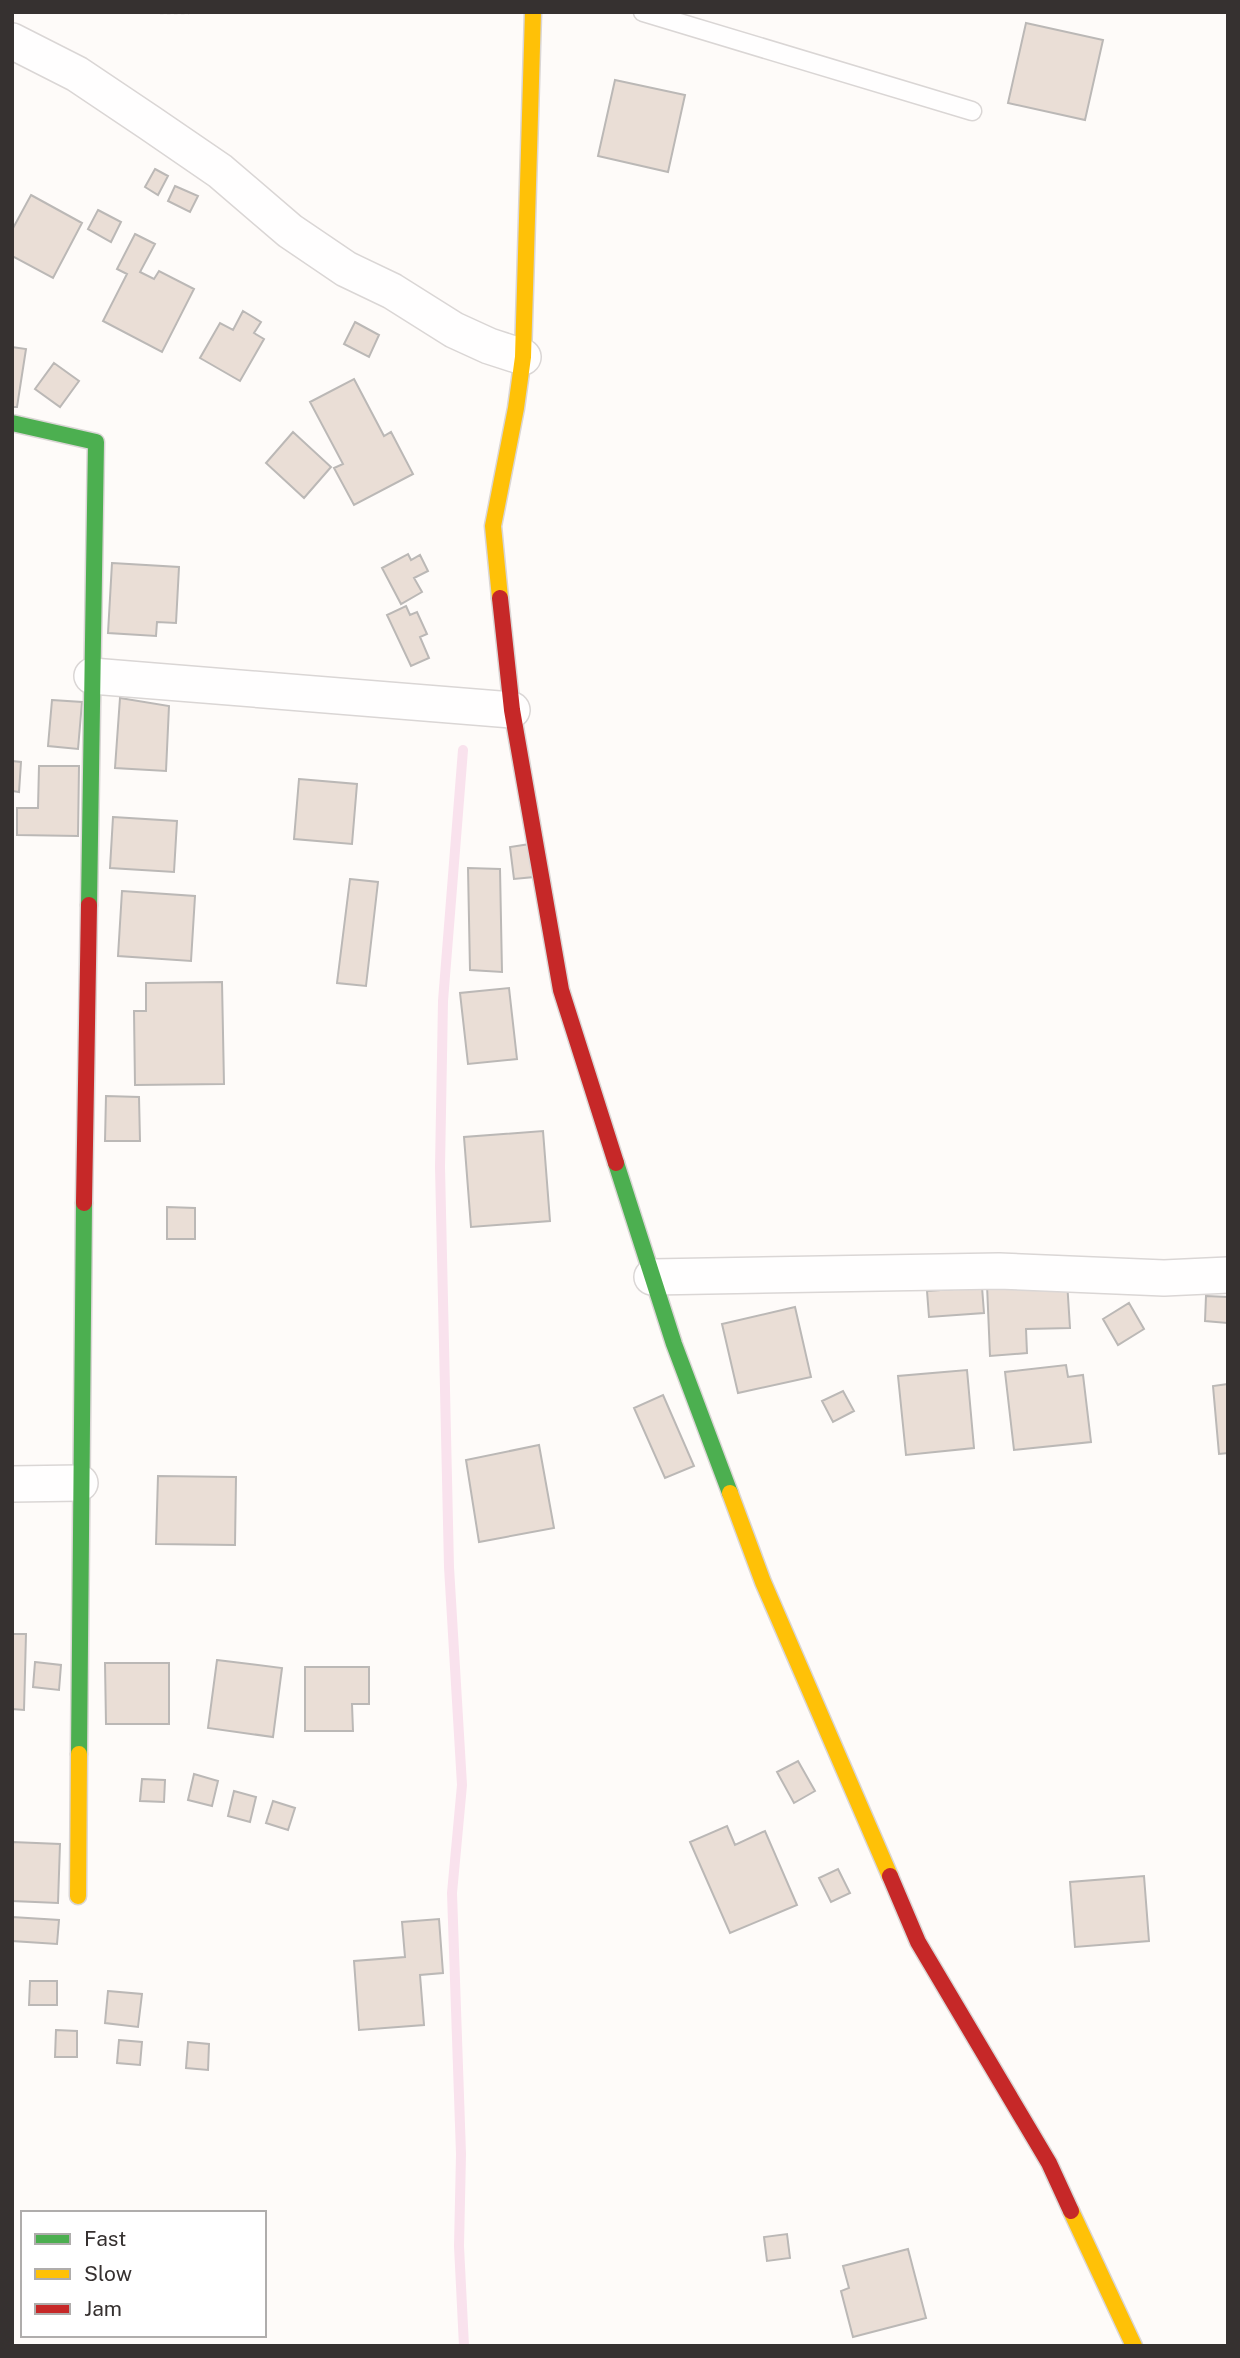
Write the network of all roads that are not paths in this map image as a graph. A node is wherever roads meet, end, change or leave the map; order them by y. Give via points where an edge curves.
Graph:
1 (533, 12) edge
2 (643, 12) edge
3 (12, 41) edge
4 (972, 111) dead end
5 (523, 356) junction
6 (12, 423) edge
7 (92, 676) junction
8 (512, 710) junction
9 (1228, 1275) edge
10 (652, 1277) junction
11 (12, 1483) edge
12 (80, 1483) junction
13 (78, 1896) dead end
14 (1134, 2346) edge

1 - 5 street
2 - 4 lane
3 - 5 street via 77,74 150,123 346,269 454,330
5 - 8 street via 494,526
6 - 7 street via 96,442
7 - 8 street
7 - 12 street
8 - 10 street via 561,990
9 - 10 street via 1164,1278 999,1271
10 - 14 street via 762,1582 918,1942 1049,2163
11 - 12 street
12 - 13 street

